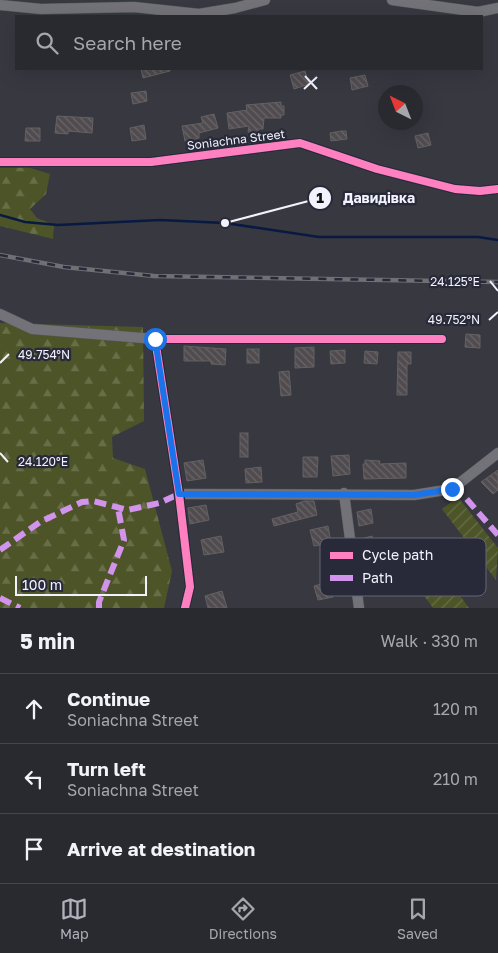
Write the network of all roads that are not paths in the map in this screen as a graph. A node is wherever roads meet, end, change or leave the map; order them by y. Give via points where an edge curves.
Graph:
1 (265, 0) edge
2 (392, 0) edge
3 (133, 4) edge
4 (0, 5) edge
5 (496, 5) edge
6 (0, 162) edge
7 (498, 188) edge
8 (0, 314) edge
9 (155, 339) junction
10 (442, 339) dead end
11 (498, 453) edge
12 (344, 493) junction
13 (179, 494) junction
14 (349, 538) edge
15 (185, 608) edge

1 - 3 street via 199,14
2 - 5 street via 478,12
3 - 4 street via 42,9
6 - 7 street, Soniachna Street via 151,162 300,143 377,169 455,189 480,191
8 - 9 street via 32,329
9 - 10 street
9 - 13 street
11 - 12 street via 452,489 414,495
12 - 13 street
12 - 14 street
13 - 15 street via 190,587

